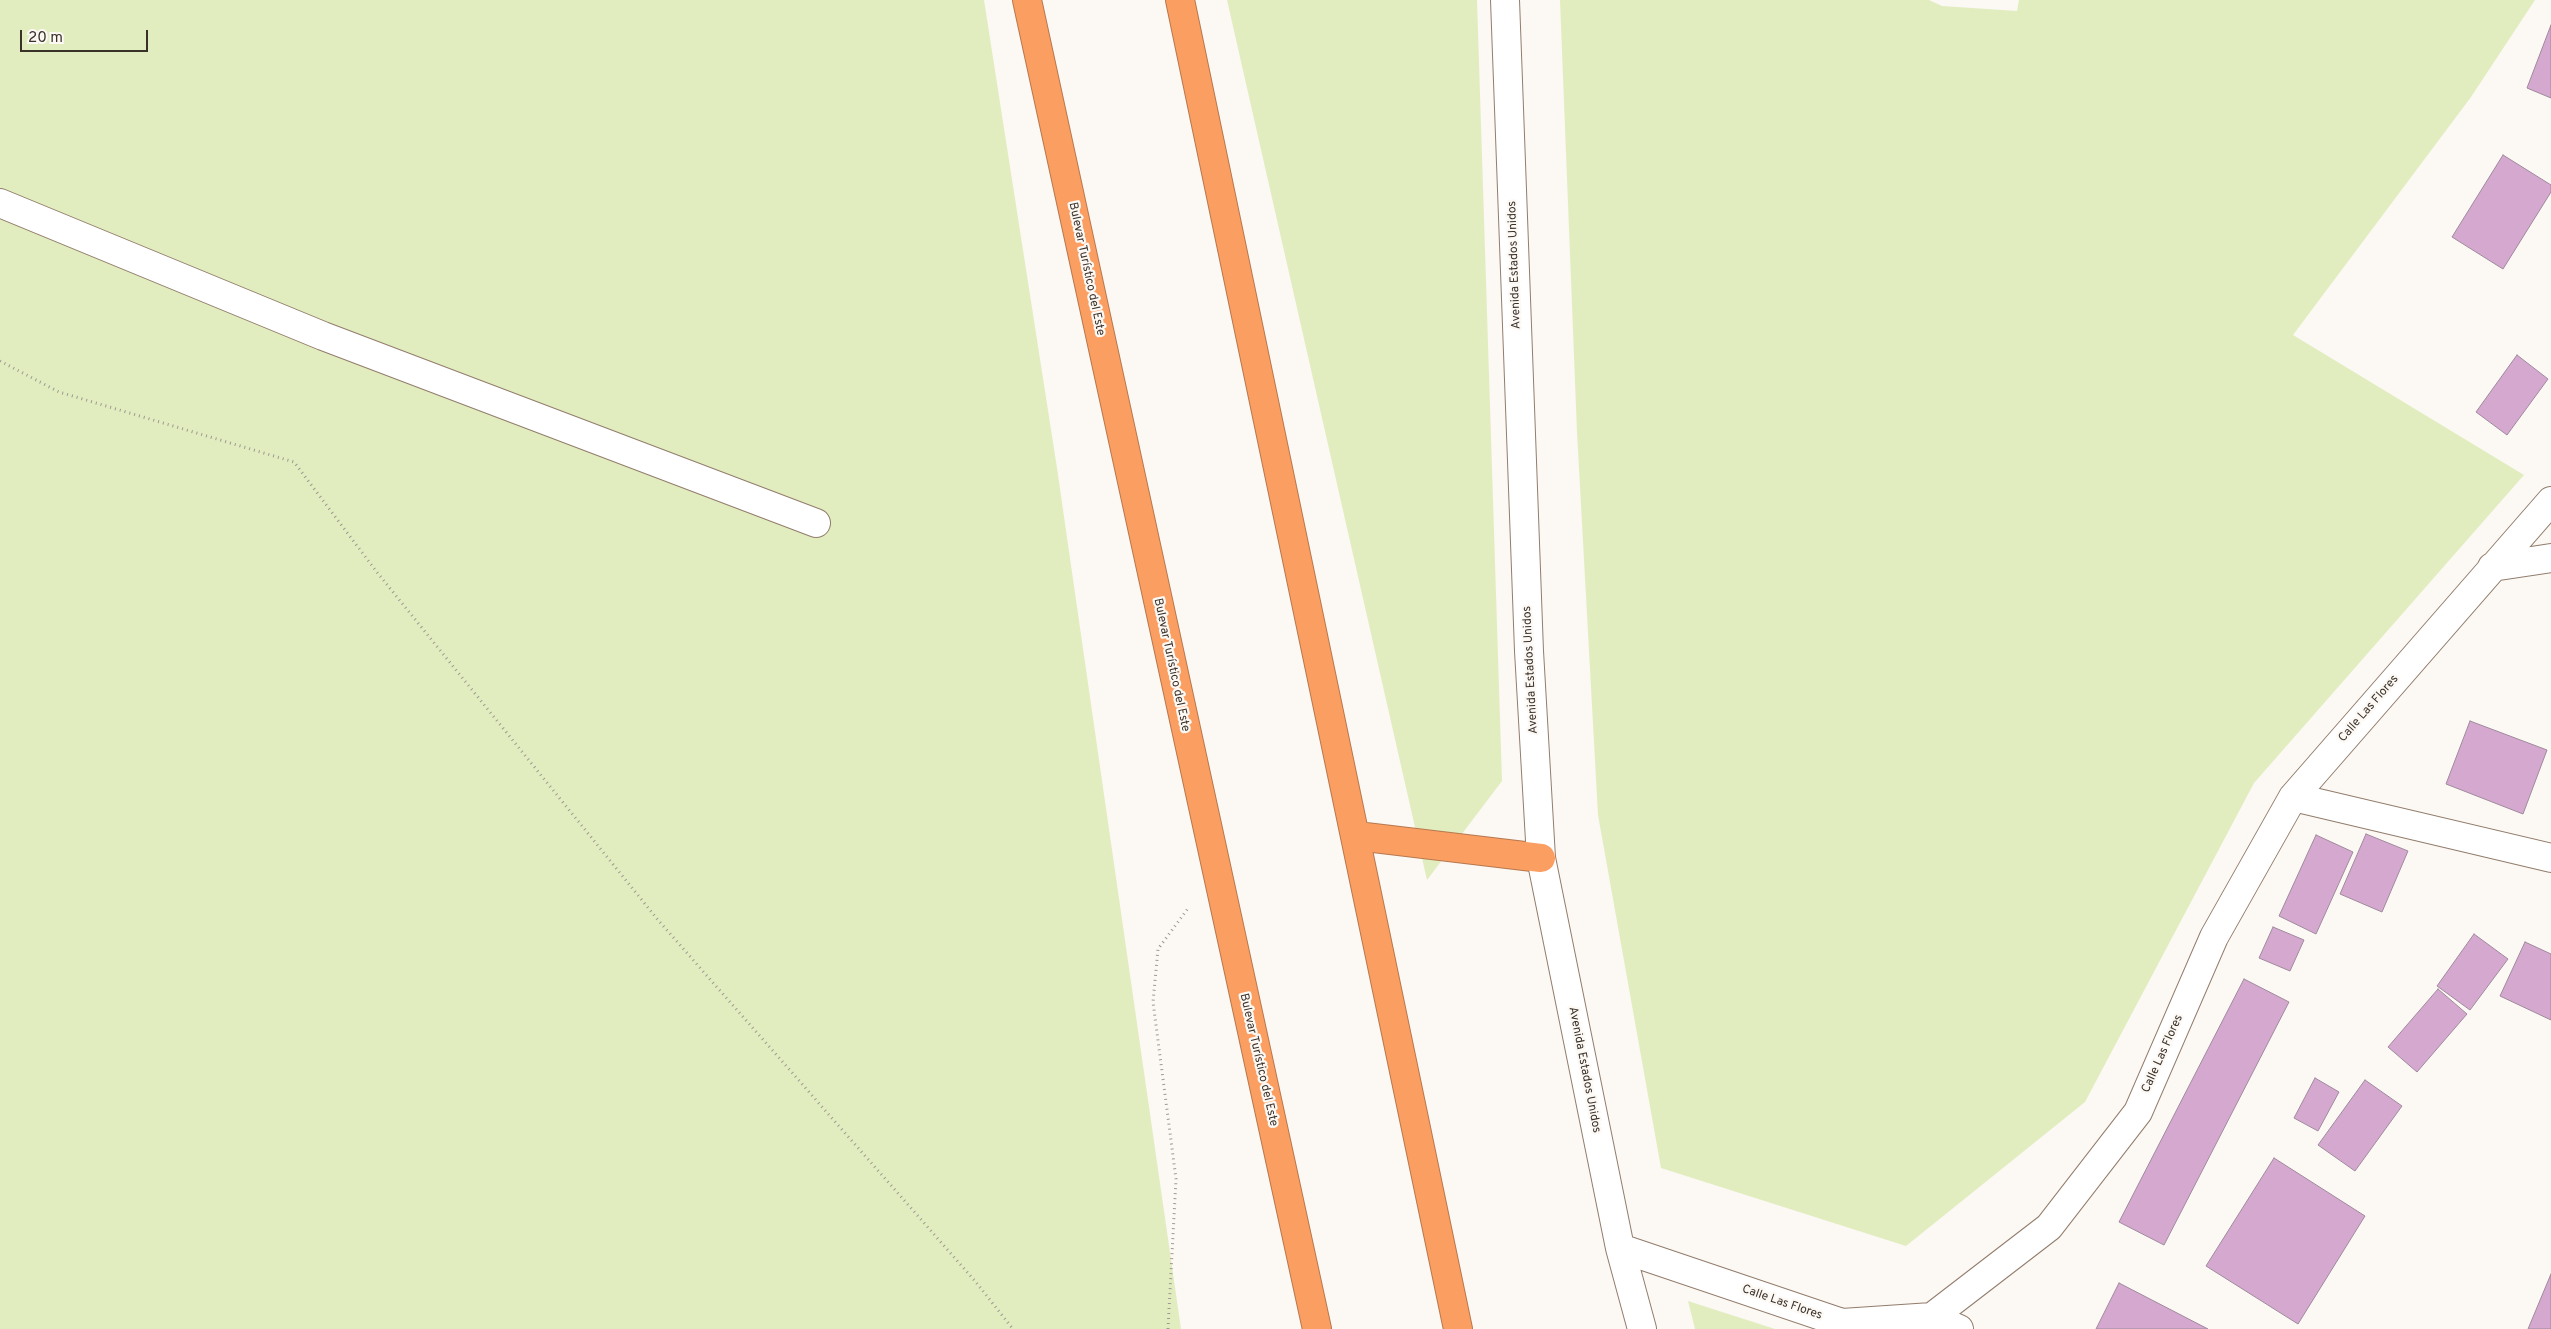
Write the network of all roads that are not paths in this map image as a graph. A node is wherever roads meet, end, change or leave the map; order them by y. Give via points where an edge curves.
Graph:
1 (1027, 0) edge
2 (1180, 0) edge
3 (1505, 0) edge
4 (0, 203) edge
5 (2551, 501) edge
6 (816, 523) dead end
7 (2551, 558) edge
8 (2492, 567) junction
9 (2293, 797) junction
10 (1357, 836) junction
11 (1541, 858) junction
12 (2551, 858) edge
13 (1620, 1248) junction
14 (1932, 1317) junction
15 (1318, 1329) edge
16 (1458, 1329) edge
17 (1642, 1329) edge
18 (1959, 1329) edge

1 - 15 highway, Bulevar Turístico del Este
2 - 10 highway
3 - 11 street, Avenida Estados Unidos via 1529,651
4 - 6 street via 322,336
5 - 8 street, Calle Las Flores
7 - 8 street
8 - 9 street, Calle Las Flores
9 - 12 street
9 - 14 street, Calle Las Flores via 2214,937 2138,1112 2049,1227
10 - 11 highway
10 - 16 highway
11 - 13 street, Avenida Estados Unidos
13 - 14 street, Calle Las Flores via 1842,1323
13 - 17 street, Avenida Estados Unidos
14 - 18 street

